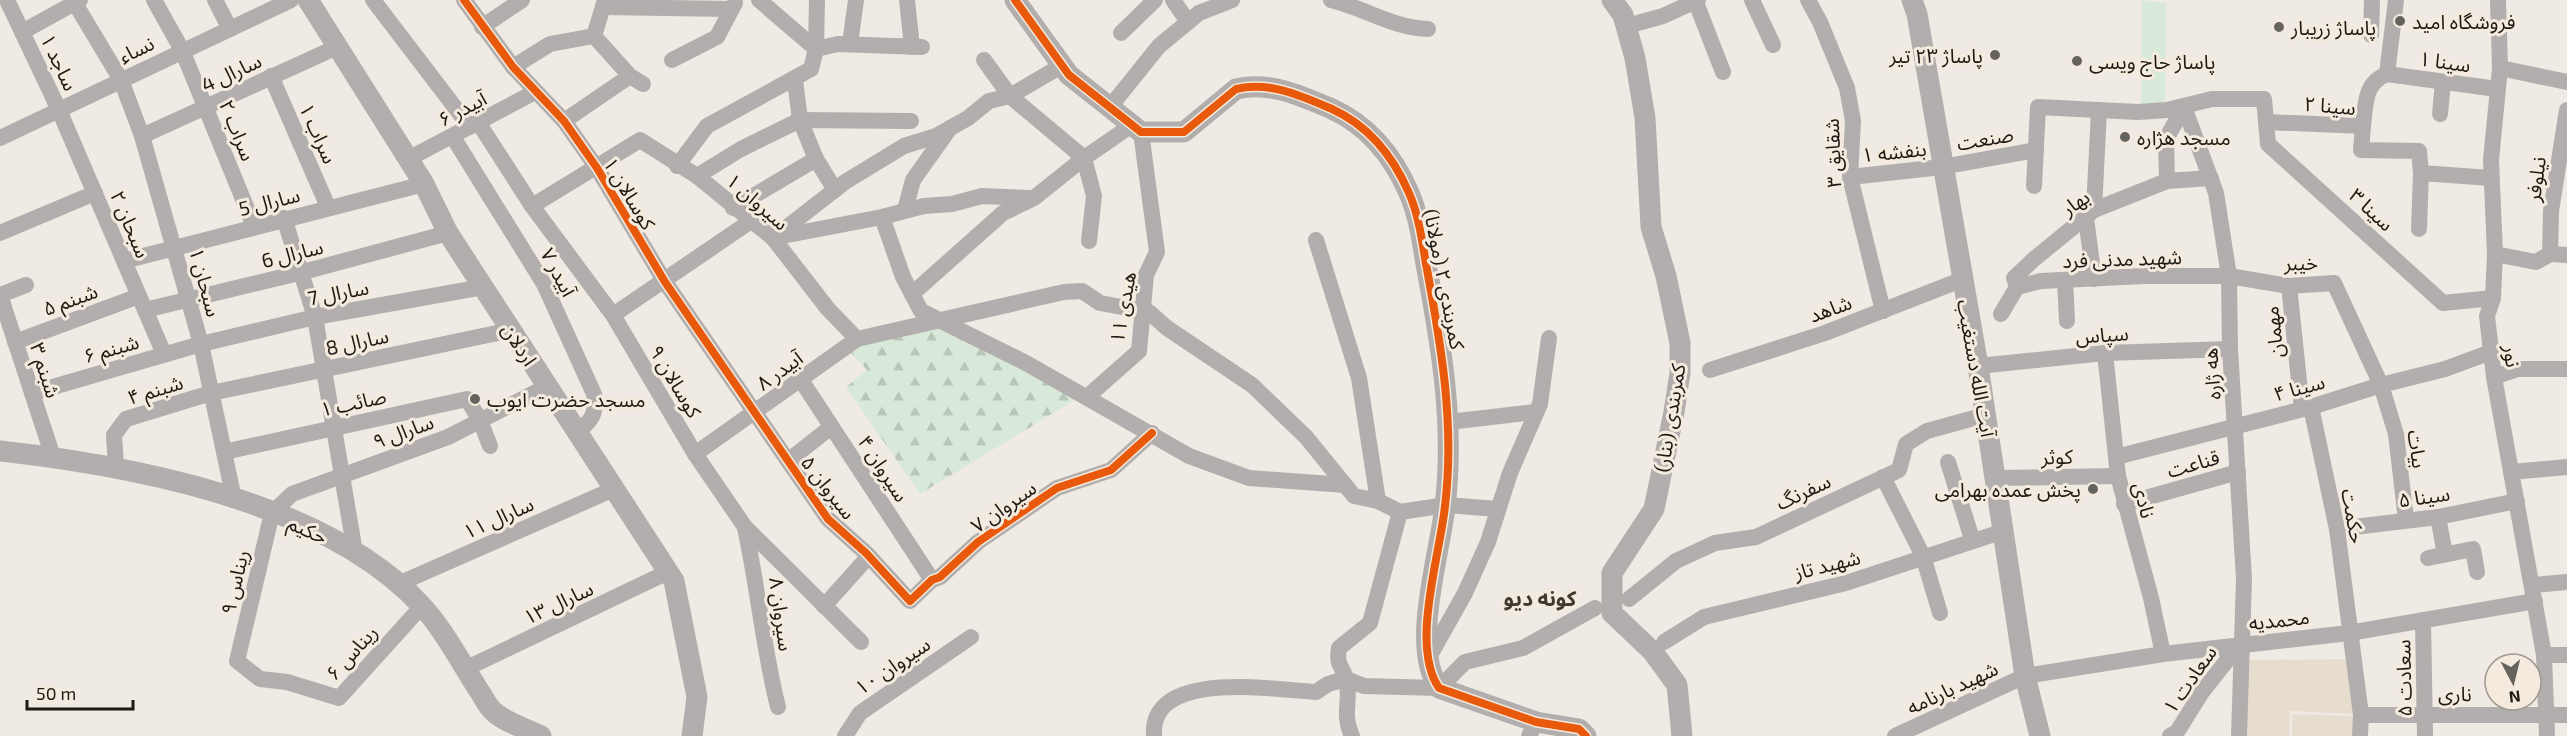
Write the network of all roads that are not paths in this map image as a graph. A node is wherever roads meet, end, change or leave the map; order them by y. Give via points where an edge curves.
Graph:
1 (7, 0) edge
2 (154, 0) edge
3 (215, 0) edge
4 (291, 0) edge
5 (308, 0) edge
6 (373, 0) edge
7 (464, 0) edge
8 (522, 0) edge
9 (759, 0) edge
10 (817, 0) edge
11 (856, 0) edge
12 (907, 0) edge
13 (1015, 0) edge
14 (1155, 0) edge
15 (1173, 0) edge
16 (1232, 0) edge
17 (1331, 0) edge
18 (1612, 0) edge
19 (1696, 0) edge
20 (1752, 0) edge
21 (1808, 0) edge
22 (1912, 0) edge
23 (2372, 0) edge
24 (2396, 0) edge
25 (2498, 0) edge
26 (76, 1) edge
27 (604, 3) edge
28 (734, 5) edge
29 (1188, 22) junction
30 (1627, 26) junction
31 (482, 27) junction
32 (230, 29) junction
33 (1428, 29) dead end
34 (22, 32) junction
35 (1121, 33) dead end
36 (594, 36) junction
37 (2371, 36) dead end
38 (850, 44) junction
39 (1773, 45) dead end
40 (338, 47) junction
41 (816, 49) junction
42 (182, 50) junction
43 (672, 60) dead end
44 (984, 60) dead end
45 (513, 66) junction
46 (1061, 66) junction
47 (2500, 68) junction
48 (1723, 72) dead end
49 (2387, 74) junction
50 (272, 76) junction
51 (121, 80) junction
52 (795, 80) junction
53 (2443, 82) junction
54 (2567, 82) edge
55 (2497, 89) junction
56 (535, 93) junction
57 (1010, 96) junction
58 (206, 106) junction
59 (1110, 107) junction
60 (2184, 107) junction
61 (59, 110) junction
62 (2099, 110) junction
63 (2567, 110) edge
64 (2440, 114) dead end
65 (800, 120) junction
66 (564, 121) junction
67 (911, 121) dead end
68 (2266, 122) junction
69 (474, 125) junction
70 (2363, 126) junction
71 (950, 128) junction
72 (1136, 128) junction
73 (142, 136) junction
74 (453, 137) junction
75 (0, 138) edge
76 (2036, 150) junction
77 (1084, 158) junction
78 (408, 159) junction
79 (816, 159) junction
80 (677, 165) junction
81 (1942, 167) junction
82 (597, 168) junction
83 (2421, 173) junction
84 (698, 176) junction
85 (1850, 177) junction
86 (2211, 178) junction
87 (2491, 178) junction
88 (2168, 181) junction
89 (424, 184) junction
90 (2034, 186) dead end
91 (835, 189) junction
92 (95, 193) junction
93 (1034, 198) junction
94 (532, 206) junction
95 (328, 207) junction
96 (733, 208) junction
97 (905, 210) junction
98 (2090, 214) junction
99 (882, 217) junction
100 (284, 218) junction
101 (751, 221) junction
102 (254, 226) junction
103 (2419, 229) dead end
104 (0, 233) edge
105 (448, 233) junction
106 (773, 238) junction
107 (1316, 240) dead end
108 (1089, 241) dead end
109 (175, 247) junction
110 (2495, 254) junction
111 (2559, 254) edge
112 (124, 261) junction
113 (303, 272) junction
114 (2229, 276) junction
115 (2094, 279) junction
116 (1961, 280) junction
117 (2065, 280) junction
118 (664, 282) junction
119 (26, 285) dead end
120 (2289, 286) junction
121 (483, 287) junction
122 (2017, 287) junction
123 (912, 294) junction
124 (0, 295) edge
125 (2493, 298) junction
126 (188, 300) junction
127 (142, 303) junction
128 (1143, 310) junction
129 (1883, 311) junction
130 (2001, 314) dead end
131 (613, 315) junction
132 (315, 318) junction
133 (941, 321) junction
134 (2067, 321) dead end
135 (511, 330) junction
136 (1549, 338) dead end
137 (857, 339) junction
138 (15, 342) junction
139 (201, 344) junction
140 (2230, 349) junction
141 (2491, 352) junction
142 (164, 354) junction
143 (2105, 354) junction
144 (1978, 366) junction
145 (324, 369) junction
146 (2567, 369) edge
147 (1710, 370) dead end
148 (2494, 377) junction
149 (801, 380) junction
150 (2381, 384) junction
151 (548, 386) junction
152 (32, 393) junction
153 (212, 393) junction
154 (1087, 397) junction
155 (2307, 408) junction
156 (1535, 412) junction
157 (754, 414) junction
158 (1985, 415) junction
159 (480, 420) junction
160 (1449, 422) junction
161 (2236, 426) junction
162 (831, 427) junction
163 (335, 428) junction
164 (578, 432) junction
165 (1152, 433) junction
166 (490, 446) dead end
167 (0, 451) edge
168 (224, 452) junction
169 (695, 454) junction
170 (52, 457) junction
171 (2116, 458) junction
172 (788, 461) junction
173 (1948, 462) dead end
174 (116, 467) junction
175 (2567, 468) edge
176 (2238, 472) junction
177 (2511, 472) junction
178 (344, 474) junction
179 (1882, 477) junction
180 (2118, 477) junction
181 (1996, 478) junction
182 (1345, 485) junction
183 (614, 489) junction
184 (234, 499) junction
185 (1378, 501) junction
186 (2517, 501) junction
187 (2124, 504) junction
188 (1446, 505) junction
189 (1498, 509) junction
190 (1400, 512) junction
191 (272, 513) junction
192 (2438, 517) junction
193 (2406, 520) junction
194 (745, 527) junction
195 (2337, 529) junction
196 (2004, 531) junction
197 (1972, 539) junction
198 (355, 552) junction
199 (869, 556) junction
200 (1923, 556) junction
201 (668, 572) junction
202 (2477, 572) dead end
203 (932, 580) junction
204 (2567, 582) edge
205 (398, 584) junction
206 (2534, 593) junction
207 (1629, 599) dead end
208 (910, 601) joint
209 (422, 606) junction
210 (824, 606) junction
211 (1595, 608) dead end
212 (1940, 613) dead end
213 (2423, 620) junction
214 (2349, 633) junction
215 (971, 637) dead end
216 (861, 642) dead end
217 (1664, 642) dead end
218 (2240, 644) junction
219 (2163, 654) junction
220 (2544, 655) junction
221 (2567, 655) edge
222 (1429, 657) junction
223 (237, 661) joint
224 (465, 669) junction
225 (2025, 676) junction
226 (1347, 679) junction
227 (1439, 688) junction
228 (778, 707) dead end
229 (2425, 714) junction
230 (2361, 715) junction
231 (2548, 715) junction
232 (2567, 715) edge
233 (1533, 729) edge
234 (2175, 735) edge
235 (541, 736) edge
236 (692, 736) edge
237 (845, 736) edge
238 (1154, 736) edge
239 (1352, 736) edge
240 (1586, 736) edge
241 (1683, 736) edge
242 (1895, 736) edge
243 (2040, 736) edge
244 (2239, 736) edge
245 (2360, 736) edge
246 (2425, 736) edge
247 (2547, 736) edge

1 - 34 street, ساجد ۱
2 - 42 street, سراب ۲
3 - 32 street
4 - 32 street, نساء
5 - 40 street, اردلان
6 - 69 street, کوسالان ۹
7 - 31 street, کوسالان ۱
8 - 31 street
9 - 41 street
10 - 41 street
11 - 38 street
12 - 38 street via 917,47
13 - 46 street
14 - 35 street
15 - 29 street
16 - 29 street via 1199,13
17 - 33 street via 1401,26
18 - 30 street, کمربندی (بنار)
19 - 30 street via 1663,16
19 - 48 street
20 - 39 street
21 - 85 street, شقایق ۳ via 1847,88 1852,121
22 - 81 street, آیت الله دستغیب
23 - 37 street
24 - 49 street
25 - 47 street, نور
26 - 34 street
26 - 51 street, سبحان ۱
27 - 28 street
27 - 36 street
28 - 43 street via 717,37
29 - 59 street via 1159,46
30 - 241 street, کمربندی (بنار) via 1645,118 1651,227 1680,344 1680,373 1654,509 1612,573 1612,612 1653,652 1677,685
31 - 45 street, کوسالان ۱
32 - 42 street, نساء
34 - 61 street, ساجد ۱
36 - 45 street via 550,44
36 - 66 street via 637,80
38 - 41 street
40 - 50 street, سارال 4
40 - 78 street, اردلان
41 - 52 street via 811,69
42 - 51 street, نساء
42 - 58 street, سراب ۲
44 - 57 street
45 - 56 street, کوسالان ۱
46 - 57 street
46 - 59 street
47 - 54 street
47 - 55 street, نور
49 - 53 street, سینا ۱
49 - 70 street via 2373,81 2368,90
50 - 58 street, سارال 4
50 - 95 street, سراب ۱
51 - 61 street, نساء
51 - 73 street, سبحان ۱
52 - 65 street
52 - 80 street via 707,126
53 - 55 street, سینا ۱
53 - 64 street
55 - 87 street, نور
56 - 66 street, کوسالان ۱
56 - 69 street, آبیدر ۶
57 - 71 street via 989,101
57 - 77 street
58 - 73 street, سارال 4
58 - 102 street, سراب ۲
59 - 72 street
60 - 62 street via 2139,112
60 - 68 street, سینا ۳ via 2212,99 2264,99
60 - 86 street, هه ژاره
60 - 88 street via 2166,139
61 - 75 street, نساء
61 - 92 street, سبحان ۲
62 - 76 street via 2038,107
62 - 98 street
63 - 111 street, نیلوفر via 2551,211
65 - 67 street
65 - 79 street
65 - 84 street
66 - 82 street, کوسالان ۱
68 - 70 street, سینا ۲
68 - 125 street, سینا ۳ via 2268,144 2443,303
69 - 74 street, آبیدر ۶
69 - 94 street, کوسالان ۹
70 - 83 street, سینا ۲ via 2361,150 2419,151
71 - 91 street via 904,146
71 - 97 street via 913,180
72 - 77 street
72 - 128 street, هیدی ۱۱ via 1156,252 1146,275
72 - 160 street, کمربندی ۲ (مولانا) via 1184,132 1227,94 1246,87 1299,94 1347,116 1371,134 1400,175 1417,211 1438,319
73 - 109 street, سبحان ۱
74 - 78 street, آبیدر ۶
74 - 164 street, آبیدر ۷ via 544,284 594,394 596,406 591,422
76 - 81 street, صنعت
76 - 90 street
77 - 93 street
77 - 108 street via 1094,196
78 - 89 street, اردلان
79 - 91 street
79 - 96 street
80 - 82 street, سیروان ۱ via 640,140
80 - 84 street, سیروان ۱
81 - 85 street, بنفشه ۱
81 - 116 street, آیت الله دستغیب
82 - 94 street
82 - 118 street, کوسالان ۱
83 - 87 street
83 - 103 street
84 - 96 street, سیروان ۱
85 - 129 street, شقایق ۳
86 - 88 street, بهار
86 - 114 street, هه ژاره
87 - 110 street, نور
88 - 98 street, بهار
89 - 95 street, سارال 5
89 - 105 street, اردلان
91 - 106 street
92 - 104 street
92 - 112 street, سبحان ۲
93 - 97 street via 982,196
93 - 123 street via 1003,213
94 - 131 street, کوسالان ۹
95 - 100 street, سارال 5
96 - 101 street, سیروان ۱
97 - 99 street
98 - 115 street
98 - 122 street, بهار via 2014,278
99 - 106 street
99 - 123 street
100 - 102 street, سارال 5
100 - 113 street
101 - 106 street, سیروان ۱
101 - 118 street
102 - 109 street, سارال 5
105 - 113 street, سارال 6
105 - 121 street, اردلان
106 - 137 street, سیروان ۱ via 828,309
107 - 185 street via 1359,378
109 - 112 street, سارال 5
109 - 126 street, سبحان ۱
110 - 111 street via 2536,262
110 - 125 street, نور
112 - 127 street, سبحان ۲
113 - 126 street, سارال 6
113 - 132 street
114 - 115 street, شهید مدنی فرد
114 - 120 street, خیبر
114 - 140 street, هه ژاره
115 - 117 street, شهید مدنی فرد
116 - 129 street, شاهد
116 - 144 street, آیت الله دستغیب
117 - 122 street, شهید مدنی فرد
117 - 134 street
118 - 131 street
118 - 157 street, کوسالان ۱
119 - 124 street
120 - 150 street, خیبر via 2334,283
120 - 155 street, مهمان
121 - 132 street, سارال 7
121 - 135 street, اردلان
122 - 130 street, بهار
123 - 133 street via 921,311
124 - 138 street, شبنم ۳
125 - 141 street, نور via 2487,316
126 - 127 street, سارال 6
126 - 139 street, سبحان ۱
127 - 138 street, شبنم ۵
127 - 142 street, سبحان ۲
128 - 133 street via 1100,303 1082,291
128 - 154 street, هیدی ۱۱ via 1139,351
128 - 182 street via 1252,385 1306,437
129 - 147 street, شاهد
131 - 169 street, کوسالان ۹
132 - 139 street, سارال 7
132 - 145 street
133 - 137 street
133 - 154 street
135 - 145 street, سارال 8
135 - 151 street, اردلان
136 - 156 street via 1540,404
137 - 149 street, آبیدر ۸
138 - 152 street, شبنم ۳
139 - 142 street, شبنم ۶
139 - 153 street, سبحان ۱
140 - 143 street, سپاس
140 - 161 street, هه ژاره
141 - 148 street, نور
141 - 150 street, سینا ۴ via 2445,369
142 - 152 street, شبنم ۶
143 - 144 street, سپاس
143 - 171 street, نادی
144 - 158 street, آیت الله دستغیب
145 - 153 street, سارال 8
145 - 163 street
146 - 148 street via 2518,369
148 - 177 street, نور
149 - 157 street, آبیدر ۸
149 - 162 street, سیروان ۴
150 - 155 street, سینا ۴
150 - 193 street, بیات via 2396,434
151 - 159 street, سارال ۹
151 - 164 street, اردلان
152 - 170 street, شبنم ۳
153 - 168 street, سبحان ۱
153 - 174 street, شبنم ۴ via 126,419 114,435
154 - 165 street
155 - 161 street, سینا ۴
155 - 195 street, حکمت
156 - 160 street
156 - 189 street
157 - 169 street, آبیدر ۸
157 - 172 street, سیروان ۵
158 - 179 street, سفرنگ via 1927,431 1906,444 1899,470
158 - 181 street, آیت الله دستغیب
159 - 163 street, صائب ۱ via 467,399
159 - 166 street
159 - 178 street, سارال ۹ via 448,437
160 - 188 street, کمربندی ۲ (مولانا)
161 - 171 street, سینا ۴
161 - 176 street, هه ژاره
162 - 172 street
162 - 203 street, سیروان ۴
163 - 168 street, صائب ۱
163 - 178 street
164 - 183 street, اردلان
165 - 182 street via 1189,456 1249,478
165 - 203 street, سیروان ۷ via 1111,470 1057,488 978,542
167 - 170 street, حکیم
168 - 184 street, سبحان ۱
169 - 194 street, کوسالان ۹
170 - 174 street, حکیم
171 - 180 street, نادی
172 - 199 street, سیروان ۵ via 828,519
173 - 197 street
174 - 184 street, حکیم
175 - 177 street
176 - 187 street, قناعت
176 - 218 street, هه ژاره via 2244,579
177 - 186 street, نور
178 - 191 street, سارال ۹ via 292,494
178 - 198 street
179 - 200 street
179 - 207 street, سفرنگ via 1756,537 1715,543 1676,561
180 - 181 street, کوثر
180 - 187 street, نادی
181 - 196 street, آیت الله دستغیب
182 - 185 street via 1354,496
183 - 201 street, اردلان
183 - 205 street, سارال ۱۱
184 - 191 street, حکیم
185 - 190 street
186 - 192 street, سینا ۵
186 - 206 street, نور
187 - 219 street, نادی
188 - 189 street
188 - 190 street
188 - 222 street, کمربندی ۲ (مولانا) via 1427,618
189 - 222 street via 1465,593
190 - 226 street via 1370,623 1339,648 1338,665
191 - 198 street, حکیم
191 - 223 street, ریناس ۹
192 - 193 street, سینا ۵
192 - 202 street via 2437,556 2473,549
193 - 195 street, سینا ۵
194 - 210 street, کوسالان ۹
194 - 228 street, سیروان ۸
195 - 214 street, حکمت
196 - 197 street, شهید تاز
196 - 225 street, آیت الله دستغیب
197 - 200 street, شهید تاز
198 - 205 street, حکیم
199 - 208 street, سیروان ۵
199 - 210 street
200 - 212 street
200 - 217 street, شهید تاز via 1846,583 1704,617
201 - 224 street, سارال ۱۳
201 - 236 street, اردلان via 674,581 697,697
203 - 208 street, سیروان ۷
204 - 206 street, محمدیه
205 - 209 street, حکیم
206 - 213 street, محمدیه
206 - 220 street, نور
209 - 223 street, ریناس ۶ via 339,698 287,682 260,679
209 - 224 street, حکیم
210 - 216 street, کوسالان ۹
211 - 227 street via 1523,648 1465,662
213 - 214 street, محمدیه
213 - 229 street, سعادت ۵
214 - 218 street, محمدیه
214 - 230 street, حکمت
215 - 237 street, سیروان ۱۰ via 860,712
218 - 219 street, محمدیه
218 - 234 street, سعادت ۱ via 2202,692
218 - 244 street, هه ژاره
219 - 225 street, محمدیه
220 - 221 street
220 - 231 street, نور
222 - 227 street, کمربندی ۲ (مولانا) via 1429,674
224 - 235 street, حکیم via 493,712
225 - 242 street, شهید بارنامه
225 - 243 street, آیت الله دستغیب
226 - 227 street via 1364,687
226 - 238 street via 1316,692 1219,686 1175,697 1160,709
226 - 239 street via 1346,723
227 - 233 street
229 - 230 street, ناری
229 - 231 street, ناری
229 - 246 street, سعادت ۵
230 - 245 street, حکمت
231 - 232 street, ناری
231 - 247 street, نور
233 - 240 street via 1579,729

